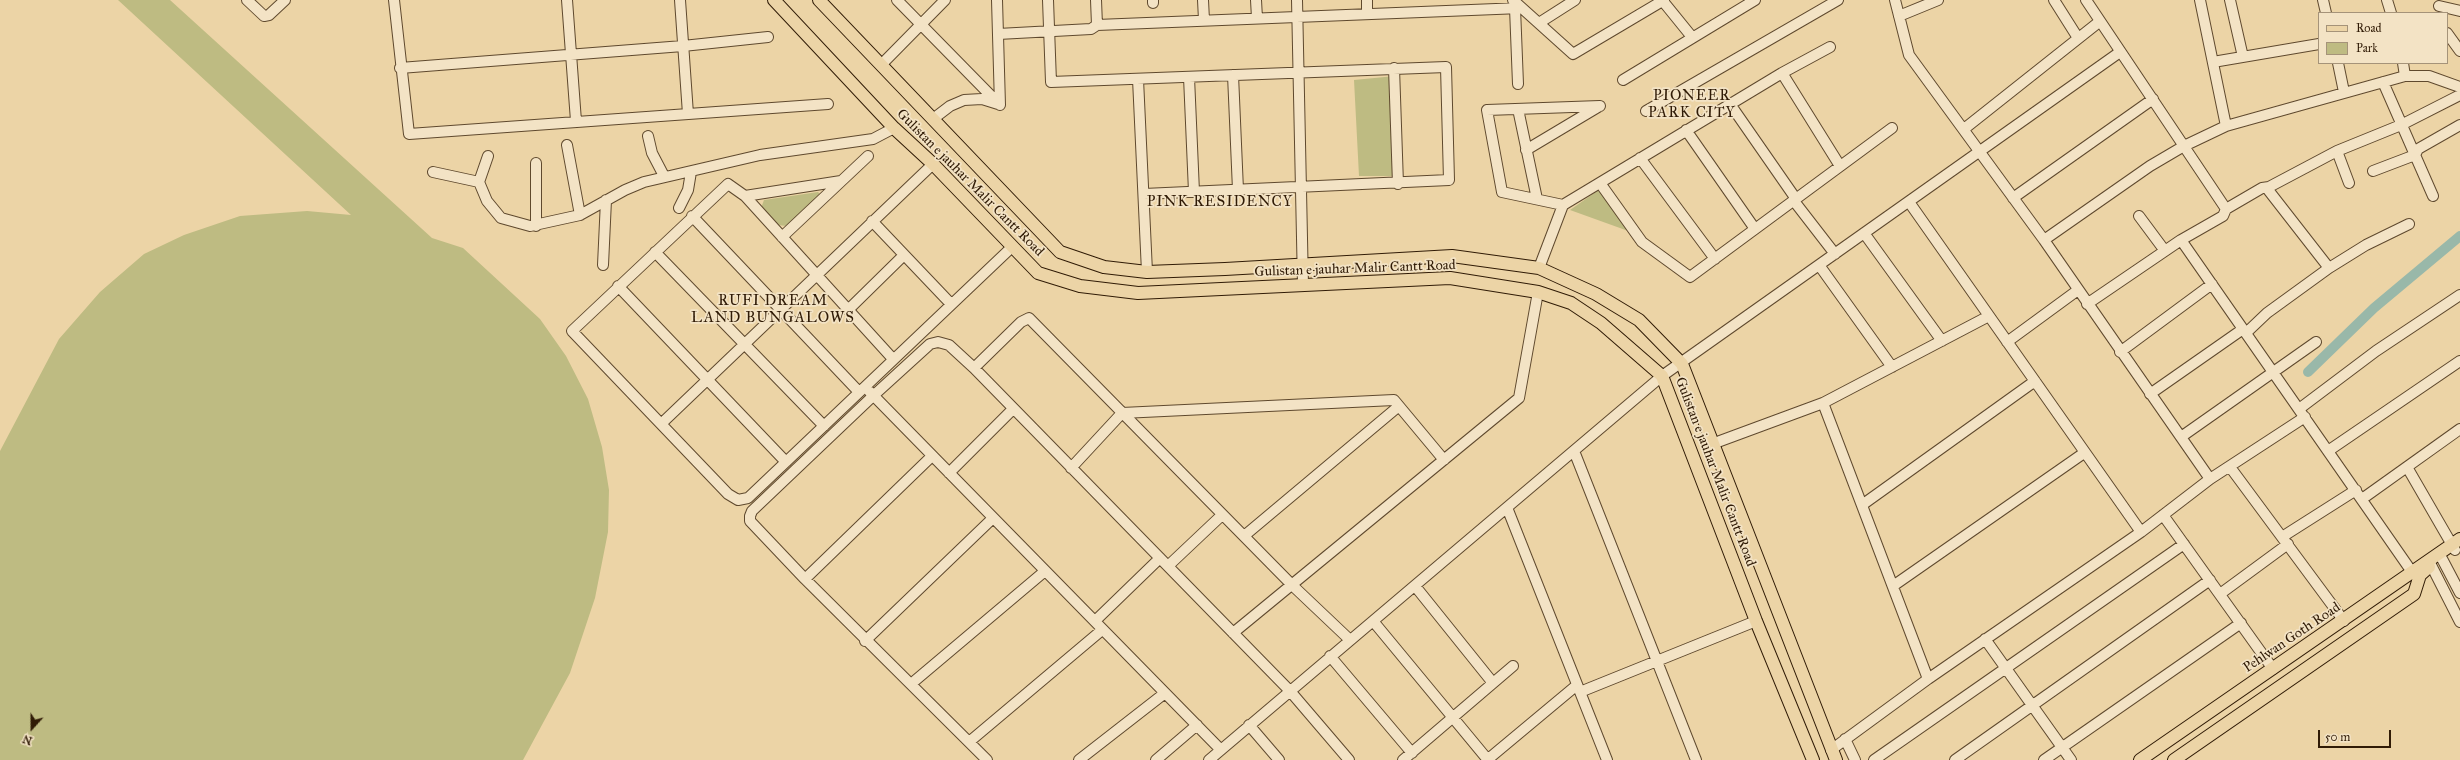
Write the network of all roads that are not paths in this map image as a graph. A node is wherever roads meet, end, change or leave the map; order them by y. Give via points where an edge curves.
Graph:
1 (246, 0) edge
2 (286, 0) edge
3 (394, 0) edge
4 (401, 0) edge
5 (567, 0) edge
6 (680, 0) edge
7 (774, 0) edge
8 (819, 0) edge
9 (897, 0) edge
10 (945, 0) edge
11 (997, 0) edge
12 (1048, 0) edge
13 (1096, 0) edge
14 (1203, 0) edge
15 (1256, 0) edge
16 (1297, 0) edge
17 (1367, 0) edge
18 (1575, 0) edge
19 (1663, 0) edge
20 (1754, 0) edge
21 (1838, 0) edge
22 (1894, 0) edge
23 (1938, 0) edge
24 (2054, 0) edge
25 (2086, 0) edge
26 (2200, 0) edge
27 (2230, 0) edge
28 (2323, 0) edge
29 (2387, 0) edge
30 (1516, 5) edge
31 (2439, 6) edge
32 (2460, 11) edge
33 (2326, 12) edge
34 (2391, 12) edge
35 (1368, 14) junction
36 (1297, 16) junction
37 (1899, 16) junction
38 (1257, 18) junction
39 (1204, 20) junction
40 (2099, 22) junction
41 (1539, 23) junction
42 (921, 25) junction
43 (1097, 25) junction
44 (1048, 31) junction
45 (998, 34) junction
46 (2448, 34) edge
47 (768, 37) dead end
48 (1692, 37) junction
49 (2078, 38) junction
50 (2318, 44) edge
51 (683, 46) junction
52 (1830, 47) dead end
53 (2460, 51) edge
54 (2120, 52) junction
55 (569, 55) junction
56 (2242, 57) junction
57 (2213, 62) junction
58 (2338, 64) edge
59 (2402, 64) edge
60 (881, 65) junction
61 (400, 68) junction
62 (1394, 68) junction
63 (1299, 72) junction
64 (1782, 73) junction
65 (1233, 75) junction
66 (2405, 76) junction
67 (1188, 77) junction
68 (1138, 79) junction
69 (1623, 80) dead end
70 (2383, 82) junction
71 (1518, 84) dead end
72 (2460, 87) edge
73 (2344, 92) junction
74 (2460, 95) edge
75 (2153, 99) junction
76 (828, 104) dead end
77 (1730, 104) junction
78 (1000, 105) junction
79 (1518, 109) junction
80 (1646, 111) dead end
81 (688, 114) junction
82 (933, 119) junction
83 (576, 121) junction
84 (2401, 125) junction
85 (2226, 126) junction
86 (2460, 126) edge
87 (894, 128) junction
88 (1892, 128) dead end
89 (1964, 129) junction
90 (1686, 130) junction
91 (648, 136) dead end
92 (567, 145) dead end
93 (2184, 146) junction
94 (1526, 150) junction
95 (2337, 151) junction
96 (1980, 152) junction
97 (2415, 155) junction
98 (488, 156) dead end
99 (868, 156) dead end
100 (1640, 158) junction
101 (536, 163) dead end
102 (933, 164) junction
103 (1840, 166) junction
104 (2373, 171) dead end
105 (433, 172) dead end
106 (691, 172) junction
107 (664, 176) junction
108 (841, 181) junction
109 (479, 182) junction
110 (1600, 183) junction
111 (2349, 183) dead end
112 (1398, 184) junction
113 (1301, 187) junction
114 (2269, 187) junction
115 (1238, 190) junction
116 (1194, 192) junction
117 (1144, 194) junction
118 (745, 196) junction
119 (2433, 196) dead end
120 (2013, 198) junction
121 (1537, 199) junction
122 (606, 200) junction
123 (1795, 200) junction
124 (1909, 202) junction
125 (1563, 205) junction
126 (679, 208) dead end
127 (2226, 209) junction
128 (580, 215) junction
129 (692, 216) junction
130 (2139, 216) dead end
131 (872, 221) junction
132 (2409, 224) dead end
133 (536, 226) junction
134 (1755, 229) junction
135 (1864, 233) junction
136 (782, 237) junction
137 (2044, 240) junction
138 (2181, 240) junction
139 (1012, 247) junction
140 (2165, 251) junction
141 (655, 252) junction
142 (1835, 254) junction
143 (904, 255) junction
144 (1715, 258) junction
145 (1303, 264) junction
146 (603, 265) dead end
147 (1819, 265) junction
148 (1539, 268) junction
149 (2329, 268) junction
150 (1147, 272) junction
151 (816, 274) junction
152 (2212, 284) junction
153 (1303, 285) junction
154 (618, 286) junction
155 (2078, 290) junction
156 (1538, 292) junction
157 (2460, 295) edge
158 (951, 304) junction
159 (2087, 304) junction
160 (780, 309) junction
161 (848, 310) junction
162 (1989, 316) junction
163 (2244, 331) junction
164 (1942, 341) junction
165 (2007, 342) junction
166 (2316, 342) dead end
167 (743, 344) junction
168 (2120, 352) junction
169 (893, 359) junction
170 (2460, 361) edge
171 (1682, 364) junction
172 (1892, 367) junction
173 (974, 368) junction
174 (2273, 373) junction
175 (1662, 376) junction
176 (708, 379) junction
177 (2035, 382) junction
178 (861, 389) junction
179 (2150, 394) junction
180 (873, 396) junction
181 (1823, 403) junction
182 (1399, 406) junction
183 (1014, 408) junction
184 (1122, 413) junction
185 (2302, 413) junction
186 (661, 424) junction
187 (824, 426) junction
188 (2460, 429) edge
189 (2181, 437) junction
190 (1712, 444) junction
191 (2328, 451) junction
192 (1574, 452) junction
193 (2084, 453) junction
194 (932, 456) junction
195 (1444, 460) junction
196 (786, 462) junction
197 (2230, 467) junction
198 (2407, 467) junction
199 (1071, 468) junction
200 (949, 473) junction
201 (2210, 479) junction
202 (2359, 494) junction
203 (1862, 505) junction
204 (1508, 510) junction
205 (1222, 515) junction
206 (2163, 515) junction
207 (993, 518) junction
208 (2141, 532) junction
209 (1244, 536) junction
210 (2285, 541) junction
211 (2184, 544) junction
212 (2457, 545) edge
213 (2441, 556) junction
214 (1160, 558) junction
215 (2430, 563) junction
216 (1168, 566) junction
217 (1045, 571) junction
218 (2412, 572) junction
219 (804, 579) junction
220 (2210, 580) junction
221 (1292, 585) junction
222 (1415, 586) junction
223 (1893, 586) junction
224 (2460, 593) edge
225 (2220, 594) junction
226 (1373, 621) junction
227 (1756, 621) junction
228 (2344, 621) junction
229 (1095, 622) junction
230 (2460, 622) edge
231 (2241, 623) junction
232 (1102, 630) junction
233 (1233, 633) junction
234 (1985, 639) junction
235 (1350, 640) junction
236 (865, 641) junction
237 (1330, 656) junction
238 (1657, 662) junction
239 (1513, 666) dead end
240 (2006, 668) junction
241 (2273, 669) junction
242 (1928, 679) junction
243 (1493, 683) junction
244 (911, 684) junction
245 (1578, 689) junction
246 (1290, 691) junction
247 (1165, 693) junction
248 (2033, 706) junction
249 (1453, 718) junction
250 (1197, 725) junction
251 (1249, 725) junction
252 (1845, 739) junction
253 (969, 742) junction
254 (2062, 747) junction
255 (1221, 750) junction
256 (1412, 753) junction
257 (1834, 755) edge
258 (987, 760) edge
259 (1079, 760) edge
260 (1156, 760) edge
261 (1209, 760) edge
262 (1279, 760) edge
263 (1349, 760) edge
264 (1403, 760) edge
265 (1488, 760) edge
266 (1607, 760) edge
267 (1696, 760) edge
268 (1813, 760) edge
269 (1855, 760) edge
270 (1874, 760) edge
271 (1955, 760) edge
272 (2044, 760) edge
273 (2071, 760) edge
274 (2140, 760) edge
275 (2174, 760) edge

1 - 2 street via 264,16 269,15
3 - 4 street
3 - 61 street
5 - 55 street
6 - 51 street
7 - 87 main road, Gulistan e jauhar Malir Cantt Road
8 - 60 main road, Gulistan e jauhar Malir Cantt Road
9 - 42 street
10 - 42 street
11 - 45 street
12 - 44 street
13 - 43 street
14 - 39 street
15 - 38 street
16 - 36 street
17 - 35 street
18 - 41 street
19 - 41 street via 1573,54
19 - 48 street
20 - 48 street
21 - 80 street
22 - 37 street
23 - 37 street
24 - 49 street
25 - 40 street
26 - 57 street
27 - 56 street
28 - 33 street
29 - 34 street
30 - 35 street
30 - 41 street
30 - 71 street
31 - 32 street
35 - 36 street
36 - 38 street
36 - 63 street
37 - 89 street via 1909,54
38 - 39 street
39 - 43 street
40 - 49 street
40 - 54 street
42 - 60 street
42 - 78 street
43 - 44 street via 1091,29
44 - 45 street
44 - 68 street via 1052,82
45 - 78 street
46 - 53 street
47 - 51 street
48 - 69 street
49 - 89 street
50 - 56 street
51 - 55 street
51 - 81 street
52 - 64 street
54 - 75 street
54 - 96 street
55 - 61 street
55 - 83 street
56 - 57 street
57 - 85 street
58 - 73 street
59 - 66 street
60 - 82 main road, Gulistan e jauhar Malir Cantt Road
61 - 83 street via 409,134
62 - 63 street
62 - 112 street
62 - 112 street via 1446,67 1451,176 1445,182
63 - 65 street
63 - 113 street
64 - 77 street
64 - 103 street
65 - 67 street
65 - 115 street
66 - 70 street
66 - 72 street via 2429,76
67 - 68 street
67 - 116 street
68 - 117 street
70 - 73 street
70 - 84 street
73 - 85 street
74 - 84 street
75 - 93 street
75 - 120 street
76 - 81 street
77 - 90 street
77 - 123 street
78 - 82 street via 982,99 964,100 950,106
79 - 94 street
79 - 94 street via 1600,106
79 - 121 street via 1487,110 1502,192
81 - 83 street
82 - 150 main road, Gulistan e jauhar Malir Cantt Road via 1060,252 1104,267
84 - 95 street
84 - 97 street
85 - 93 street
86 - 97 street via 2418,149
87 - 102 main road, Gulistan e jauhar Malir Cantt Road
87 - 106 street via 873,139 760,155
88 - 103 street
89 - 96 street
90 - 100 street
90 - 134 street
91 - 107 street via 652,153
92 - 128 street
93 - 127 street
93 - 137 street via 2150,166
94 - 121 street
95 - 111 street
95 - 114 street
96 - 120 street
96 - 124 street
97 - 104 street
97 - 119 street
98 - 109 street
99 - 108 street
100 - 110 street
100 - 144 street
101 - 133 street
102 - 131 street
102 - 139 main road, Gulistan e jauhar Malir Cantt Road
103 - 123 street
105 - 109 street
106 - 107 street
106 - 126 street via 688,190
107 - 122 street via 638,184
108 - 118 street
108 - 136 street
109 - 133 street via 487,201 501,218 520,225
110 - 125 street
110 - 144 street via 1642,242 1690,277
112 - 113 street
113 - 115 street
113 - 145 street
114 - 127 street via 2262,188
114 - 149 street
115 - 116 street
116 - 117 street
117 - 150 street
118 - 129 street via 728,184
118 - 136 street
120 - 137 street
121 - 125 street
122 - 128 street
122 - 146 street
123 - 134 street
123 - 142 street
124 - 135 street
124 - 162 street
125 - 148 street
127 - 138 street via 2223,216
128 - 133 street
129 - 141 street
129 - 160 street
130 - 140 street
131 - 143 street
131 - 151 street
132 - 149 street
134 - 144 street
135 - 142 street
135 - 164 street
136 - 151 street
137 - 155 street
138 - 140 street
138 - 152 street
139 - 153 main road, Gulistan e jauhar Malir Cantt Road via 1038,273 1080,286 1138,293
139 - 158 street
140 - 159 street
141 - 154 street
141 - 167 street
142 - 147 street
143 - 158 street
143 - 161 street
145 - 148 main road, Gulistan e jauhar Malir Cantt Road via 1452,256
145 - 150 main road, Gulistan e jauhar Malir Cantt Road
145 - 153 street
147 - 171 street
147 - 172 street
148 - 171 main road, Gulistan e jauhar Malir Cantt Road via 1596,294 1640,320
149 - 163 street
151 - 160 street
151 - 161 street
152 - 163 street
152 - 168 street
153 - 156 main road, Gulistan e jauhar Malir Cantt Road via 1450,278
154 - 176 street
154 - 186 street via 573,329 572,333
155 - 159 street
155 - 165 street
156 - 175 main road, Gulistan e jauhar Malir Cantt Road via 1571,303 1601,323
156 - 195 street via 1519,398
157 - 185 street via 2376,351
158 - 169 street
159 - 168 street
160 - 167 street
160 - 178 street
161 - 169 street
162 - 164 street
162 - 165 street
163 - 174 street
163 - 179 street
164 - 172 street
165 - 177 street
166 - 174 street
167 - 176 street
167 - 187 street
168 - 179 street
169 - 178 street
170 - 191 street
171 - 175 street
171 - 190 main road, Gulistan e jauhar Malir Cantt Road
172 - 181 street
173 - 180 street via 949,345 938,342 930,344
173 - 183 street
173 - 184 street via 1021,322 1029,318
174 - 185 street
174 - 189 street
175 - 192 street
175 - 227 main road, Gulistan e jauhar Malir Cantt Road
176 - 186 street
176 - 196 street
177 - 193 street
177 - 203 street
178 - 180 street
178 - 187 street
179 - 189 street
180 - 194 street
180 - 219 street via 752,511 750,516 750,521
181 - 190 street
181 - 203 street
182 - 184 street via 1394,400
182 - 195 street
182 - 209 street
183 - 199 street
183 - 200 street
184 - 199 street
184 - 205 street
185 - 191 street
185 - 197 street
186 - 196 street via 728,494 738,500 748,498
187 - 196 street
188 - 198 street
189 - 201 street
190 - 257 main road, Gulistan e jauhar Malir Cantt Road
191 - 202 street
192 - 204 street
192 - 238 street
193 - 208 street
193 - 223 street
194 - 200 street
194 - 219 street
195 - 221 street
197 - 201 street
197 - 210 street
198 - 202 street
198 - 212 street
199 - 214 street
200 - 207 street
201 - 206 street
202 - 210 street
202 - 218 street
203 - 223 street
204 - 222 street
204 - 245 street
205 - 209 street
205 - 216 street
206 - 208 street
206 - 211 street
207 - 217 street
207 - 236 street
208 - 234 street
209 - 221 street
210 - 225 street
210 - 228 street
211 - 220 street
211 - 240 street
212 - 213 main road, Pehlwan Goth Road
213 - 215 main road, Pehlwan Goth Road
213 - 224 street
214 - 216 street
214 - 229 street
215 - 218 main road, Pehlwan Goth Road
215 - 230 street
215 - 275 main road, Pehlwan Goth Road via 2420,575 2414,594
216 - 233 street
217 - 229 street
217 - 244 street
218 - 228 main road, Pehlwan Goth Road
219 - 236 street
220 - 225 street
220 - 248 street
221 - 233 street
221 - 235 street
222 - 226 street
222 - 243 street
223 - 242 street
225 - 231 street
226 - 235 street
226 - 249 street
227 - 238 street
227 - 268 main road, Gulistan e jauhar Malir Cantt Road
228 - 241 main road, Pehlwan Goth Road
229 - 232 street
231 - 241 street
231 - 254 street
232 - 247 street
232 - 253 street
233 - 246 street
234 - 240 street
234 - 242 street
235 - 237 street
236 - 244 street
237 - 246 street
237 - 256 street
238 - 245 street
238 - 267 street
239 - 243 street
240 - 248 street
240 - 270 street
241 - 274 main road, Pehlwan Goth Road
242 - 252 street
243 - 249 street
244 - 253 street
245 - 265 street
245 - 266 street
246 - 251 street
246 - 263 street
247 - 250 street
247 - 259 street
248 - 254 street
248 - 271 street
249 - 256 street
249 - 265 street
250 - 255 street
250 - 260 street
251 - 255 street
251 - 262 street
252 - 257 street
252 - 269 street
253 - 258 street
254 - 272 street
254 - 273 street
255 - 261 street
256 - 264 street

